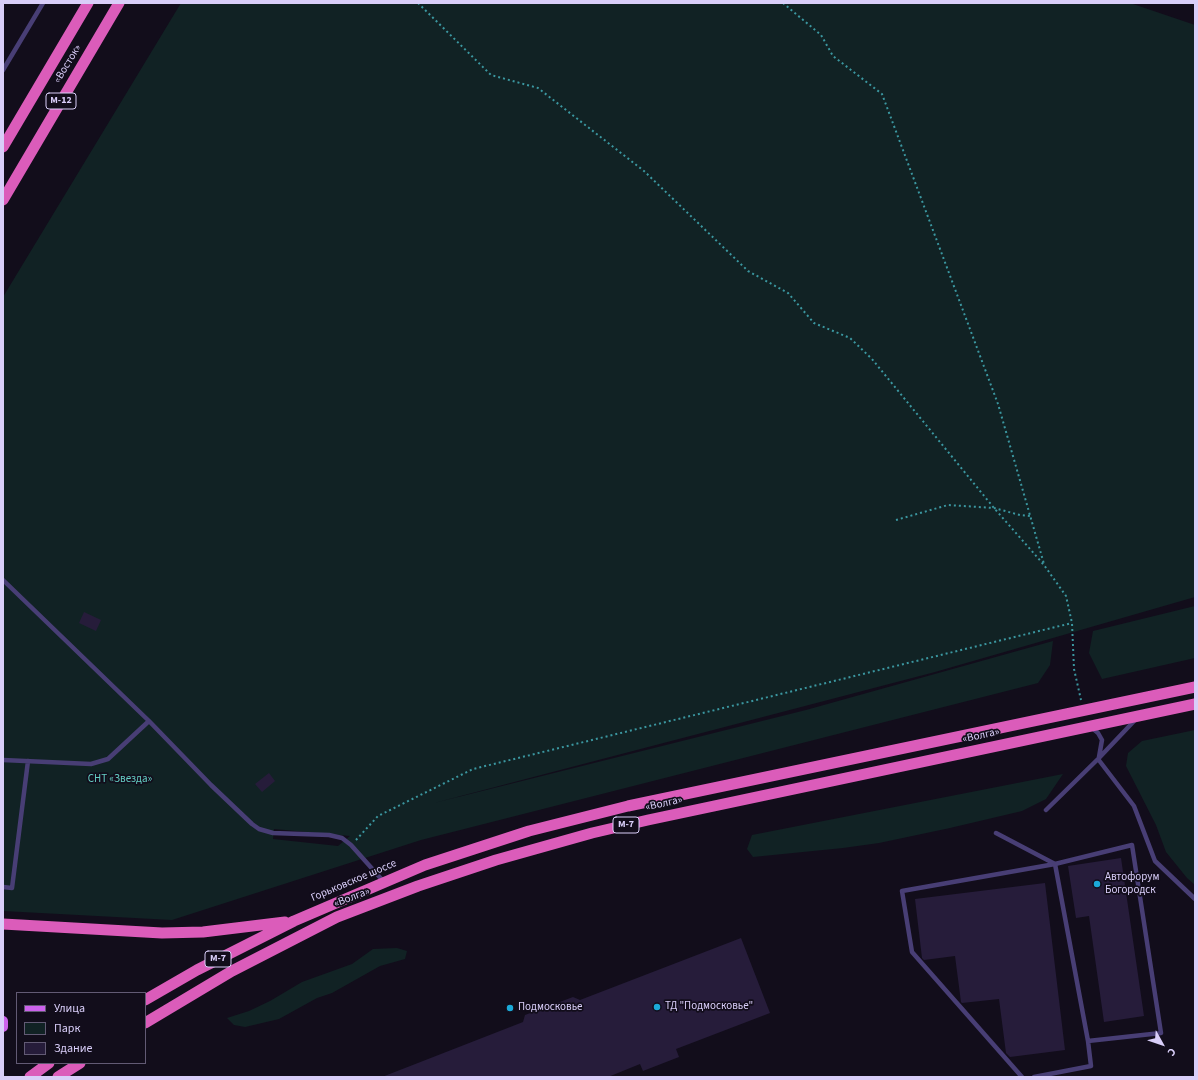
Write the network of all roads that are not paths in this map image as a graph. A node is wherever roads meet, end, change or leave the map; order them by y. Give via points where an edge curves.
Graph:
1 (43, 3) edge
2 (88, 3) edge
3 (119, 3) edge
4 (3, 70) edge
5 (3, 147) edge
6 (3, 200) edge
7 (3, 580) edge
8 (1195, 687) edge
9 (1195, 704) edge
10 (1138, 717) junction
11 (149, 721) junction
12 (1090, 727) junction
13 (1098, 759) junction
14 (3, 760) edge
15 (28, 761) junction
16 (1046, 810) dead end
17 (996, 834) dead end
18 (1055, 864) junction
19 (425, 865) joint
20 (384, 882) junction
21 (3, 887) edge
22 (1195, 899) edge
23 (294, 921) junction
24 (3, 924) edge
25 (146, 999) edge
26 (3, 1021) edge
27 (146, 1022) edge
28 (3, 1027) edge
29 (1088, 1041) junction
30 (48, 1064) edge
31 (78, 1064) edge
32 (30, 1077) edge
33 (58, 1077) edge
34 (1022, 1077) edge
35 (1034, 1077) edge

1 - 4 lane
2 - 5 highway, «Восток» / М-12
3 - 6 highway, «Восток» / М-12
7 - 11 lane
8 - 19 highway, «Волга» / М-7 via 628,806 529,831
9 - 10 highway, «Волга» / М-7
10 - 12 highway, «Волга» / М-7
10 - 13 lane
11 - 15 lane via 108,759 91,764
11 - 20 lane via 210,785 259,829 273,833 329,835 342,838
12 - 13 lane via 1102,740
12 - 27 highway, «Волга» / М-7 via 648,820 496,860 337,917 232,970
13 - 16 lane
13 - 22 lane via 1134,806 1155,862
14 - 15 lane
15 - 21 lane via 12,888
17 - 18 lane
18 - 29 lane
18 - 29 lane via 1132,845 1161,1033
18 - 34 lane via 902,891 912,952
19 - 20 highway, Горьковское шоссе / М-7
20 - 23 highway, Горьковское шоссе / М-7
23 - 24 highway via 203,932 162,933
23 - 25 highway, М-7 via 197,970
26 - 28 main road
29 - 35 lane via 1091,1066
30 - 32 highway
31 - 33 highway

